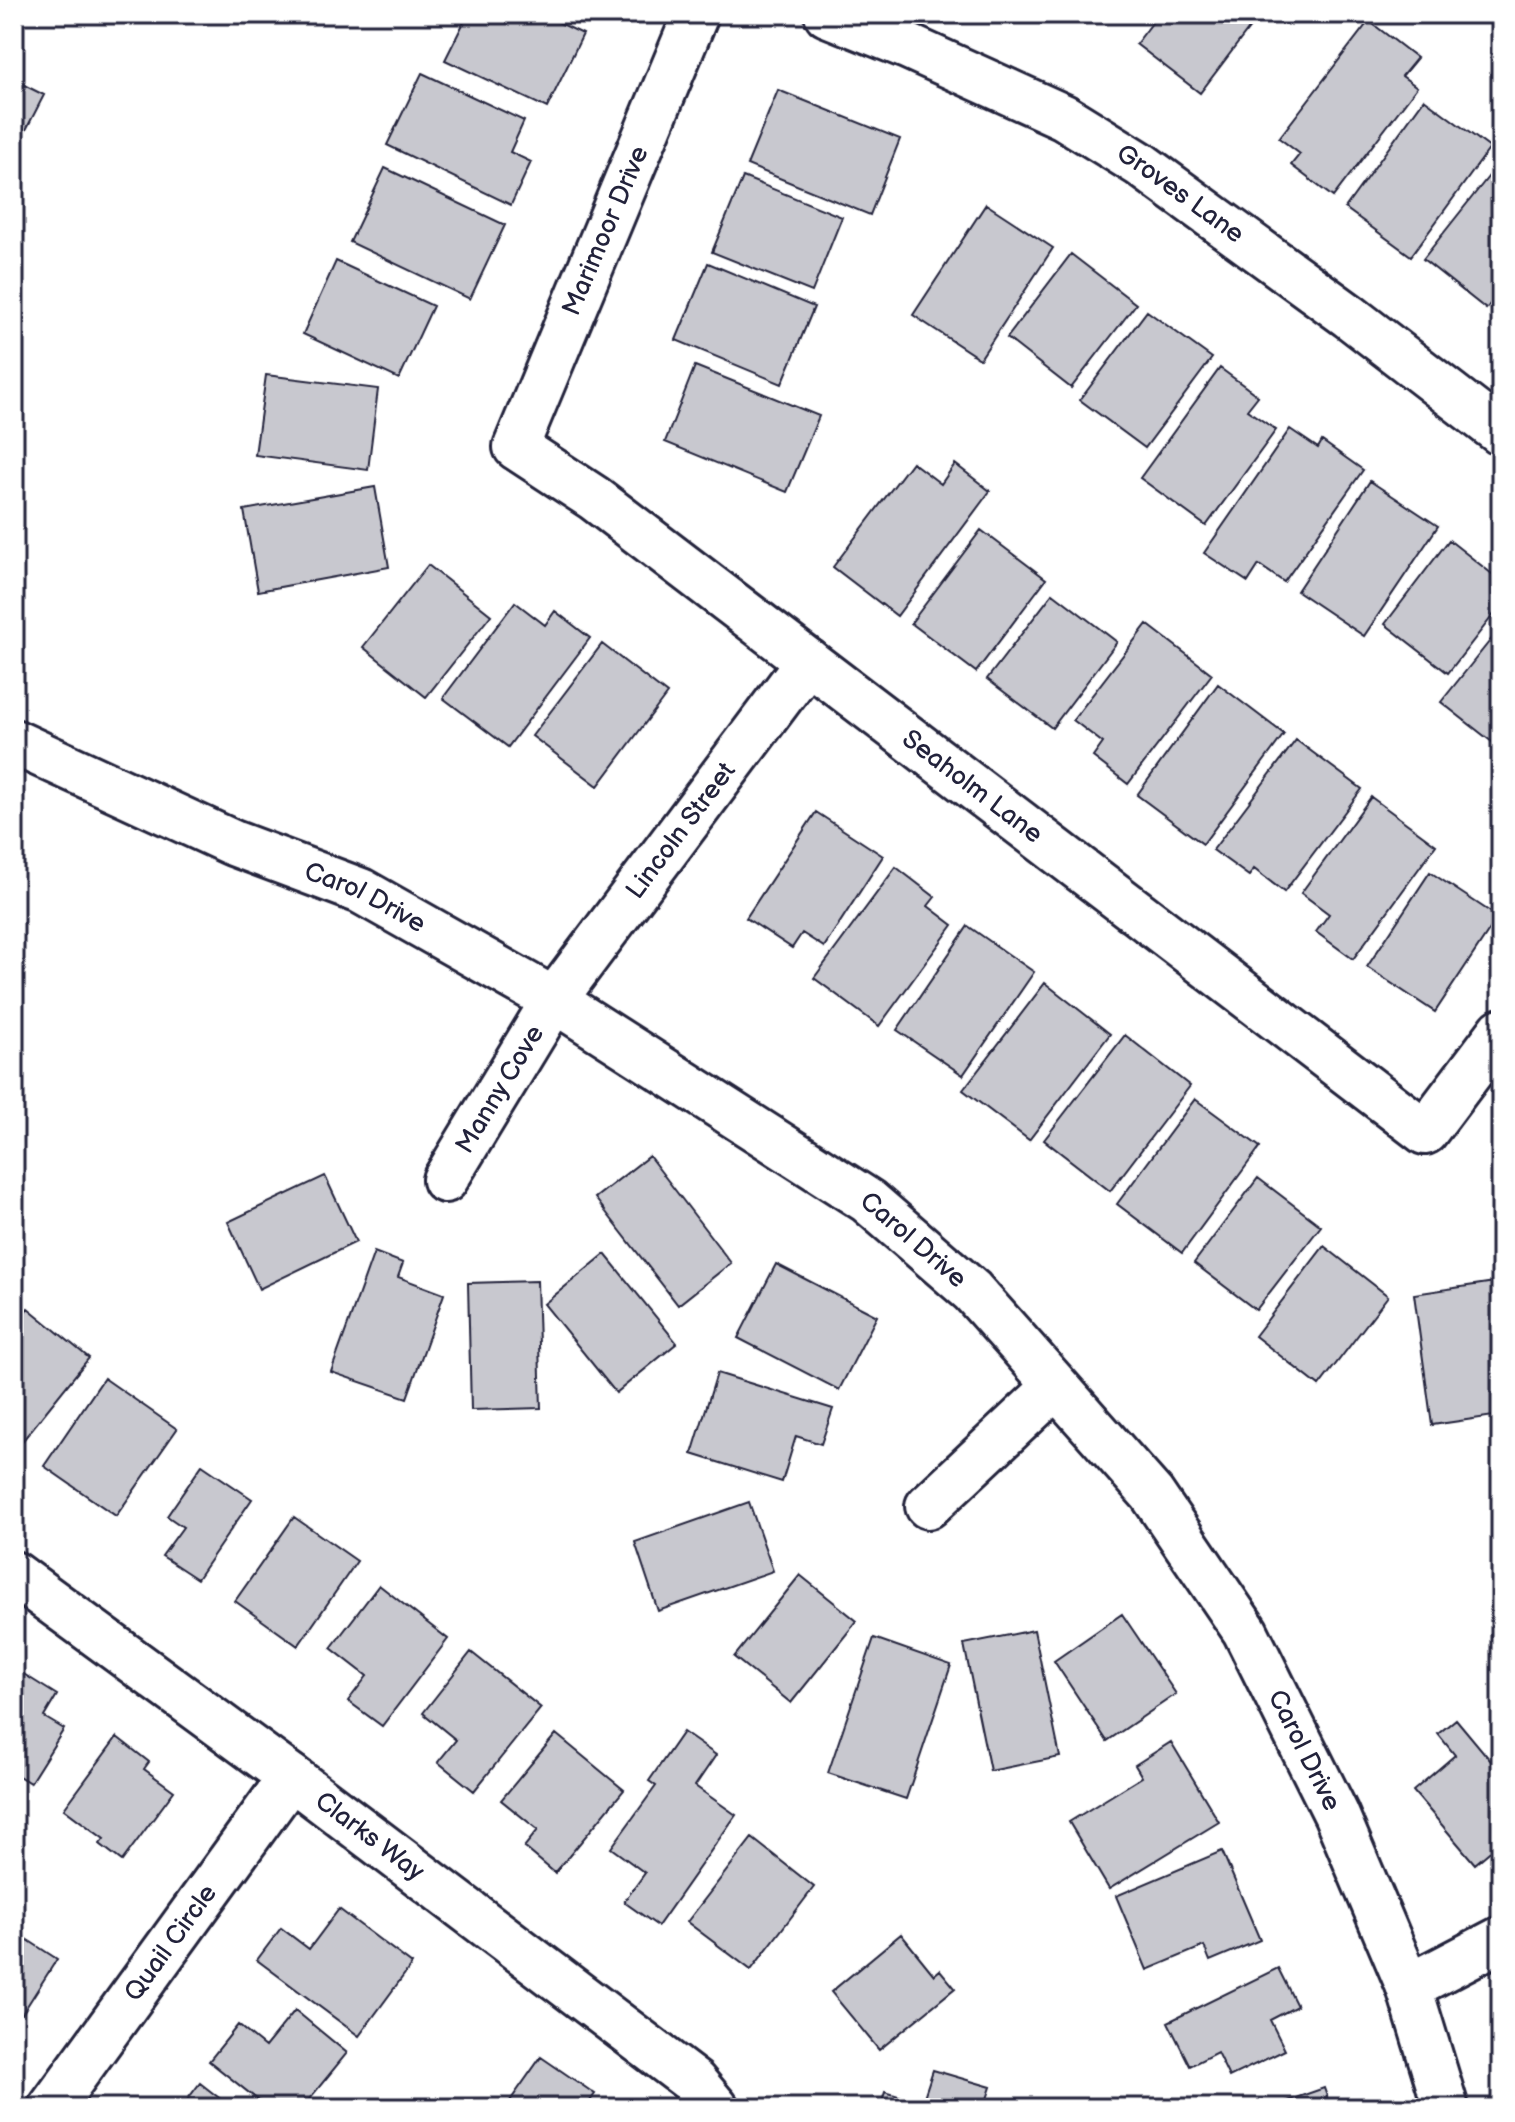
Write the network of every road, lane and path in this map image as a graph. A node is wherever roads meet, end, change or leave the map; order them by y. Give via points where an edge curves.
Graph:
1 (696, 14) edge
2 (827, 14) edge
3 (1501, 433) edge
4 (516, 447) joint
5 (808, 661) junction
6 (14, 742) edge
7 (554, 1000) junction
8 (1501, 1031) edge
9 (445, 1180) dead end
10 (1055, 1387) junction
11 (928, 1506) dead end
12 (14, 1574) edge
13 (291, 1777) junction
14 (1501, 1939) edge
15 (1409, 1987) junction
16 (51, 2108) edge
17 (716, 2108) edge
18 (1446, 2108) edge

1 - 4 street, Marimoor Drive
2 - 3 street, Groves Lane via 1064,117 1140,164
4 - 5 street, Seaholm Lane via 594,498
5 - 7 street, Lincoln Street
5 - 8 street, Seaholm Lane via 1425,1132
6 - 7 street, Carol Drive via 233,843 361,891
7 - 9 street, Manny Cove
7 - 10 street, Carol Drive via 868,1201 972,1291
10 - 11 street
10 - 15 street, Carol Drive via 1152,1494 1245,1631 1336,1814
12 - 13 street, Clarks Way
13 - 16 street, Quail Circle
13 - 17 street, Clarks Way via 694,2082
14 - 15 street
15 - 18 street, Carol Drive

